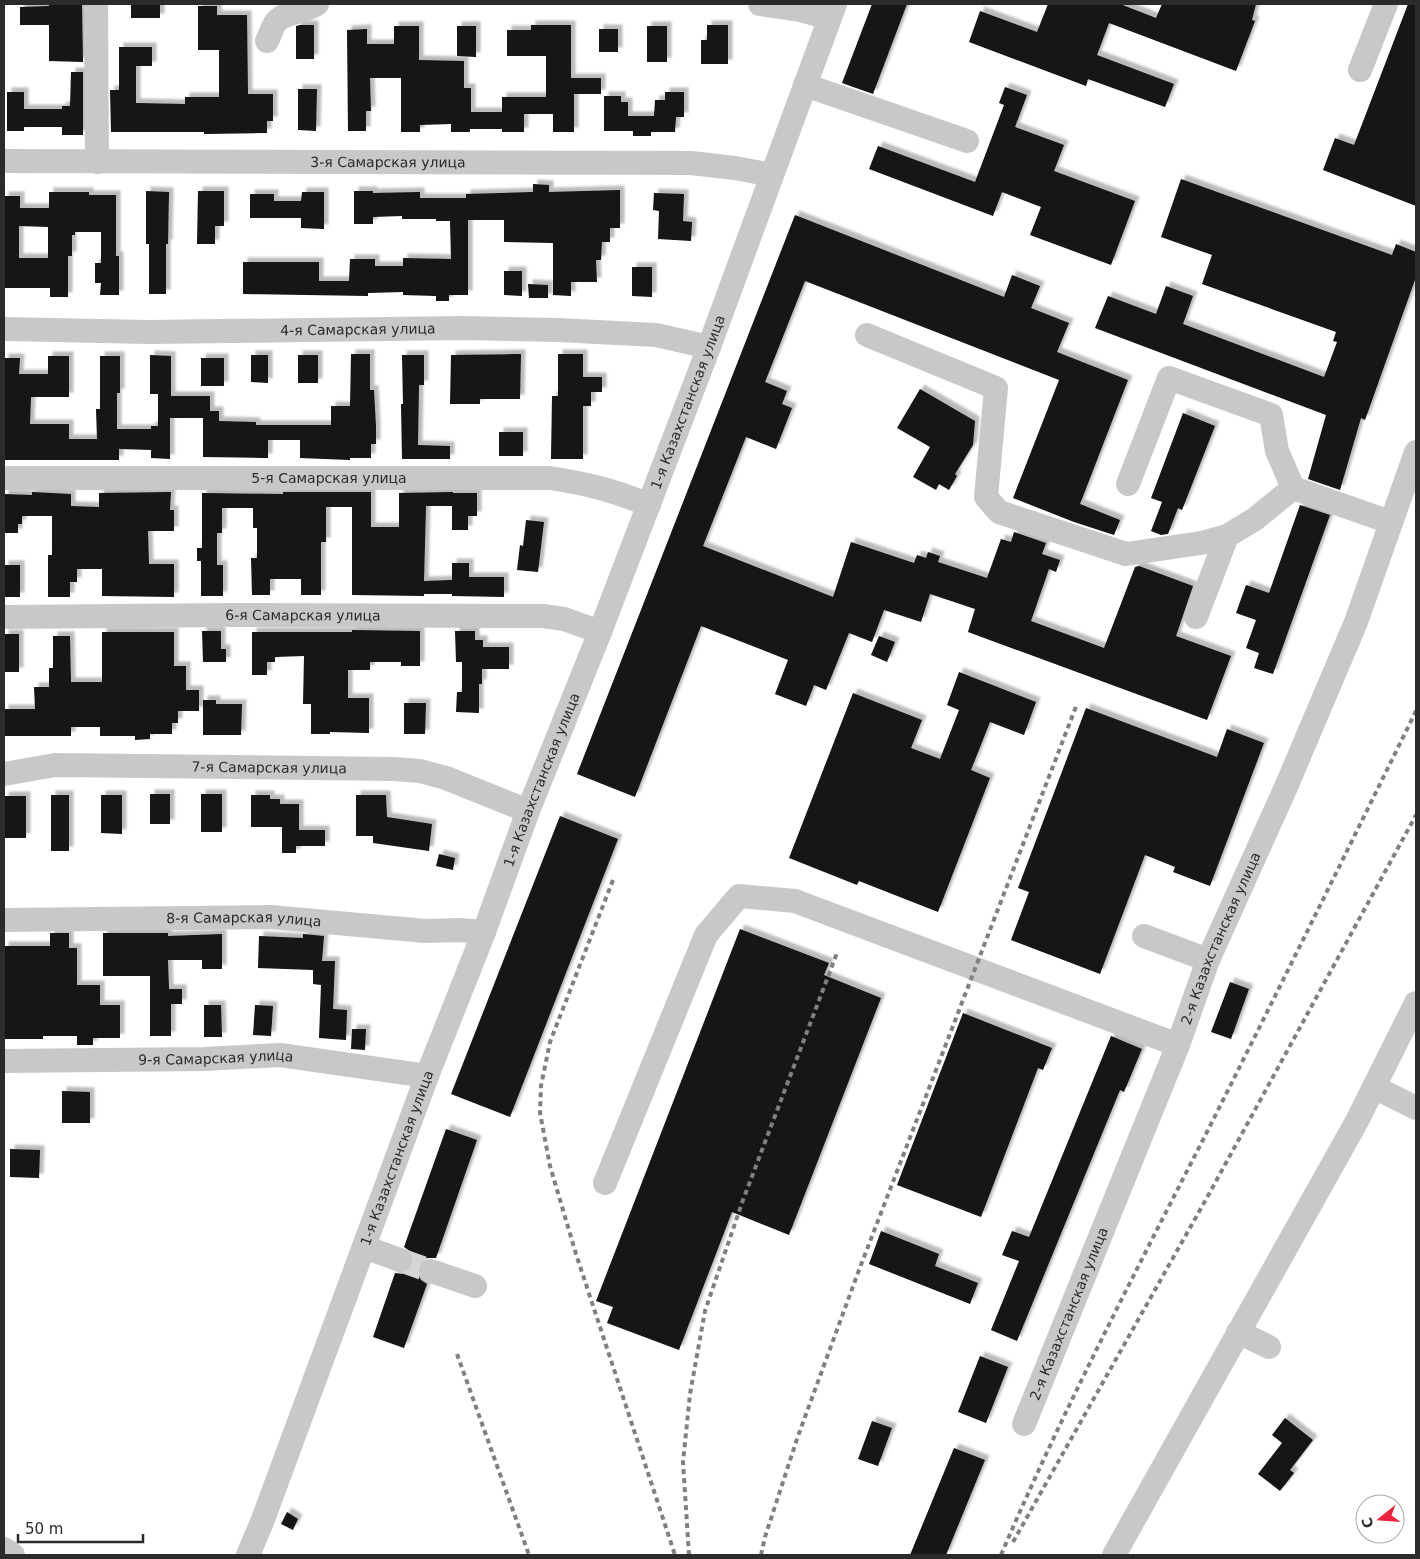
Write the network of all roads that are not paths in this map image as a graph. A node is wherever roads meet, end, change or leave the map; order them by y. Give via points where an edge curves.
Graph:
1 (96, 4) edge
2 (317, 4) edge
3 (760, 4) edge
4 (1386, 4) edge
5 (832, 11) edge
6 (268, 41) dead end
7 (1360, 70) dead end
8 (805, 85) junction
9 (966, 142) dead end
10 (4, 161) edge
11 (97, 162) junction
12 (772, 175) junction
13 (4, 329) edge
14 (867, 336) dead end
15 (709, 348) junction
16 (1416, 452) edge
17 (4, 478) edge
18 (1128, 484) dead end
19 (1292, 488) junction
20 (649, 505) junction
21 (1390, 522) junction
22 (1226, 536) junction
23 (4, 616) edge
24 (1196, 617) dead end
25 (600, 632) junction
26 (4, 774) edge
27 (528, 811) junction
28 (4, 920) edge
29 (484, 932) junction
30 (1144, 936) dead end
31 (1208, 960) junction
32 (1416, 1003) edge
33 (1178, 1045) junction
34 (4, 1061) edge
35 (427, 1076) junction
36 (1374, 1087) junction
37 (1416, 1108) edge
38 (605, 1184) dead end
39 (364, 1247) junction
40 (400, 1260) tunnel mouth
41 (431, 1271) tunnel mouth
42 (475, 1286) dead end
43 (1238, 1332) junction
44 (1269, 1347) dead end
45 (1024, 1424) dead end
46 (4, 1548) edge
47 (13, 1555) edge
48 (248, 1555) edge
49 (1114, 1555) edge

1 - 11 street
2 - 6 street via 288,14 276,22
3 - 5 street
4 - 7 street
5 - 8 street, 1-я Казахстанская улица
8 - 9 street
8 - 12 street, 1-я Казахстанская улица
10 - 11 street, 3-я Самарская улица
11 - 12 street, 3-я Самарская улица via 691,163
12 - 15 street, 1-я Казахстанская улица
13 - 15 street, 4-я Самарская улица via 148,332 558,330 656,335
14 - 22 street via 996,388 986,497 999,512 1126,554
15 - 20 street, 1-я Казахстанская улица
16 - 21 street, 2-я Казахстанская улица
17 - 20 street, 5-я Самарская улица via 550,478 586,483
18 - 19 street via 1169,378 1271,415 1277,451
19 - 21 street
19 - 22 street via 1255,519
20 - 25 street, 1-я Казахстанская улица
21 - 31 street, 2-я Казахстанская улица via 1356,622
22 - 24 street
23 - 25 street, 6-я Самарская улица via 543,616 564,619
25 - 27 street, 1-я Казахстанская улица
26 - 27 street, 7-я Самарская улица via 55,765 394,769 446,778
27 - 29 street, 1-я Казахстанская улица
28 - 29 street, 8-я Самарская улица via 270,917 426,931
29 - 35 street, 1-я Казахстанская улица
30 - 31 street
31 - 33 street, 2-я Казахстанская улица
32 - 36 street
33 - 38 street via 795,901 739,896 706,935
33 - 45 street, 2-я Казахстанская улица
34 - 35 street, 9-я Самарская улица via 280,1055
35 - 39 street, 1-я Казахстанская улица
36 - 37 street
36 - 43 street
39 - 40 street
39 - 48 street, 1-я Казахстанская улица
41 - 42 street
43 - 44 street
43 - 49 street
46 - 47 street

